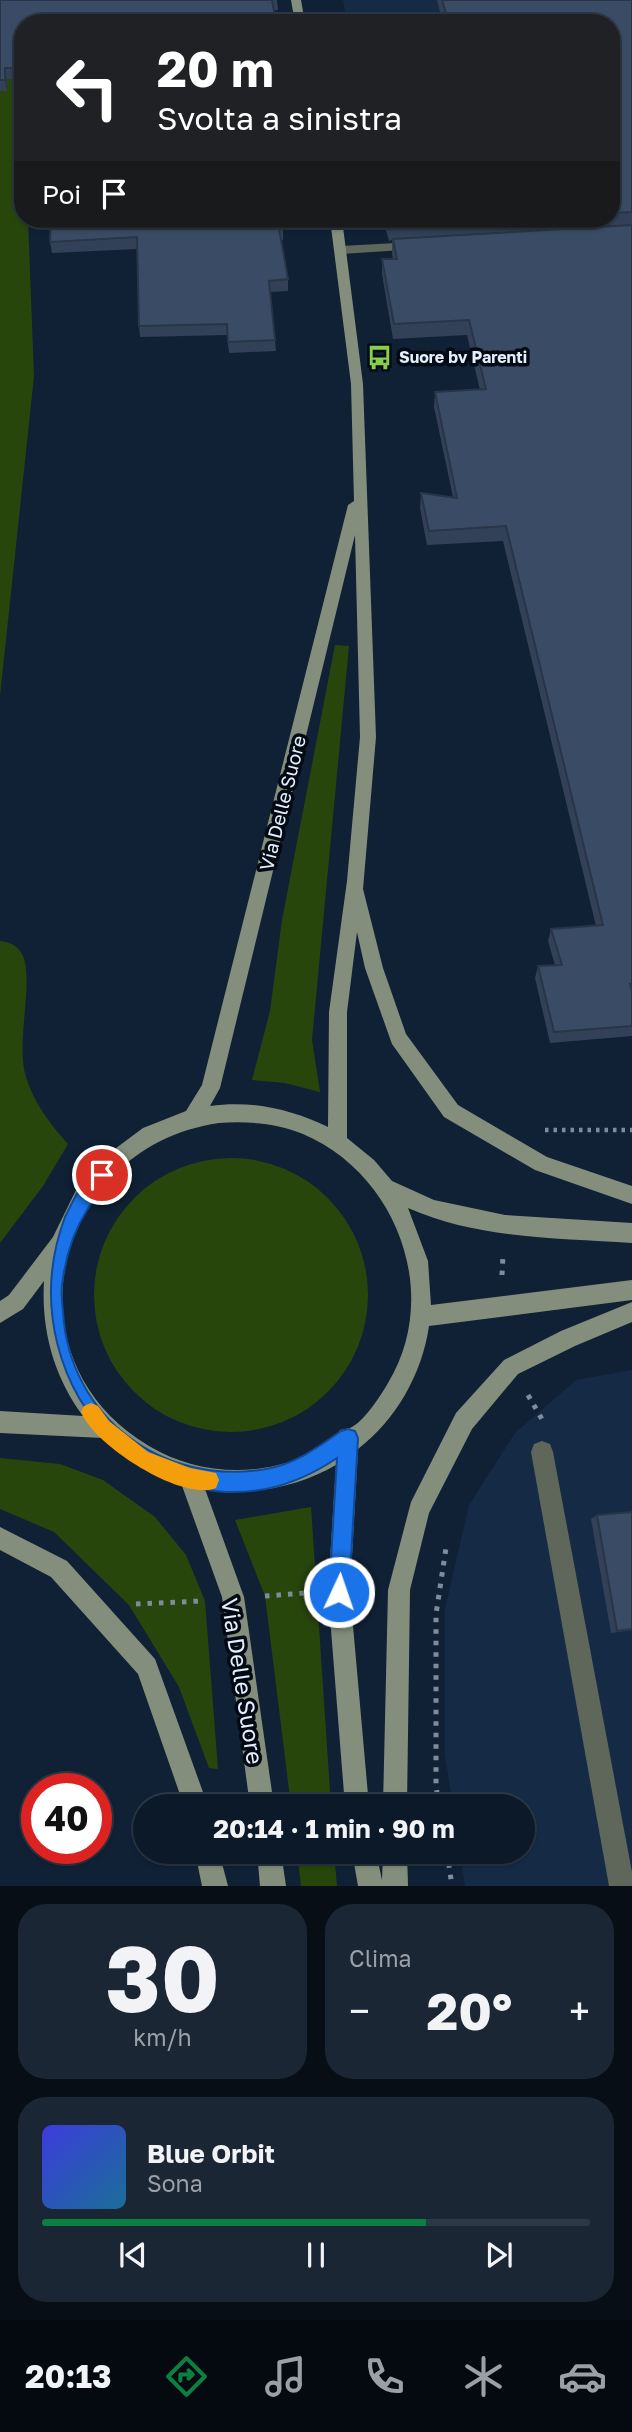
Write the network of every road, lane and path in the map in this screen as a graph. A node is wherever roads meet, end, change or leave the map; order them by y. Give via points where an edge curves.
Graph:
1 (337, 228) edge
2 (424, 245) edge
3 (341, 250) junction
4 (361, 481) junction
5 (355, 881) junction
6 (192, 1119) junction
7 (337, 1139) junction
8 (390, 1190) junction
9 (632, 1195) edge
10 (632, 1233) edge
11 (64, 1237) junction
12 (632, 1290) edge
13 (632, 1312) edge
14 (0, 1313) edge
15 (421, 1317) junction
16 (530, 1399) dead end
17 (521, 1405) dead end
18 (0, 1422) edge
19 (102, 1428) junction
20 (348, 1438) junction
21 (542, 1452) dead end
22 (190, 1478) junction
23 (0, 1538) edge
24 (447, 1539) dead end
25 (399, 1590) junction
26 (339, 1592) junction
27 (233, 1597) junction
28 (436, 1614) junction
29 (107, 1623) junction
30 (192, 1794) edge
31 (260, 1794) edge
32 (356, 1794) edge
33 (395, 1794) edge
34 (437, 1794) edge
35 (210, 1864) edge
36 (271, 1864) edge
37 (366, 1864) edge
38 (395, 1864) edge
39 (449, 1864) edge
40 (215, 1886) edge
41 (274, 1886) edge
42 (371, 1886) edge
43 (395, 1886) edge
44 (453, 1886) edge
45 (622, 1886) edge

1 - 3 street, Via Delle Suore
2 - 3 street
3 - 4 street, Via Delle Suore via 357,383
4 - 5 street, Via Delle Suore via 368,737
4 - 6 street, Via Delle Suore via 211,1088
5 - 7 street, Via Delle Suore via 338,1012
5 - 9 street via 373,968 398,1038 451,1111 542,1164
6 - 7 street via 253,1113 300,1123
6 - 11 street via 129,1151 102,1175 80,1203
7 - 8 street via 375,1170
8 - 10 street via 433,1209 505,1225
8 - 15 street via 410,1228 421,1271
11 - 14 street via 16,1303
11 - 19 street via 52,1286 55,1336 71,1385
12 - 15 street
13 - 25 street via 511,1367 464,1421 419,1510
15 - 20 street via 407,1366 380,1411
16 - 17 path
18 - 19 street
19 - 22 street via 142,1459
20 - 22 street via 305,1468 268,1479 229,1483
20 - 26 street
21 - 45 street
22 - 27 street, Via Delle Suore
23 - 29 street via 59,1569
24 - 28 path
25 - 28 path
25 - 33 street
26 - 27 path
26 - 32 street
27 - 29 path via 129,1605
27 - 31 street, Via Delle Suore
28 - 34 path
29 - 30 street via 147,1667
35 - 40 street
36 - 41 street
37 - 42 street
38 - 43 street
39 - 44 path

